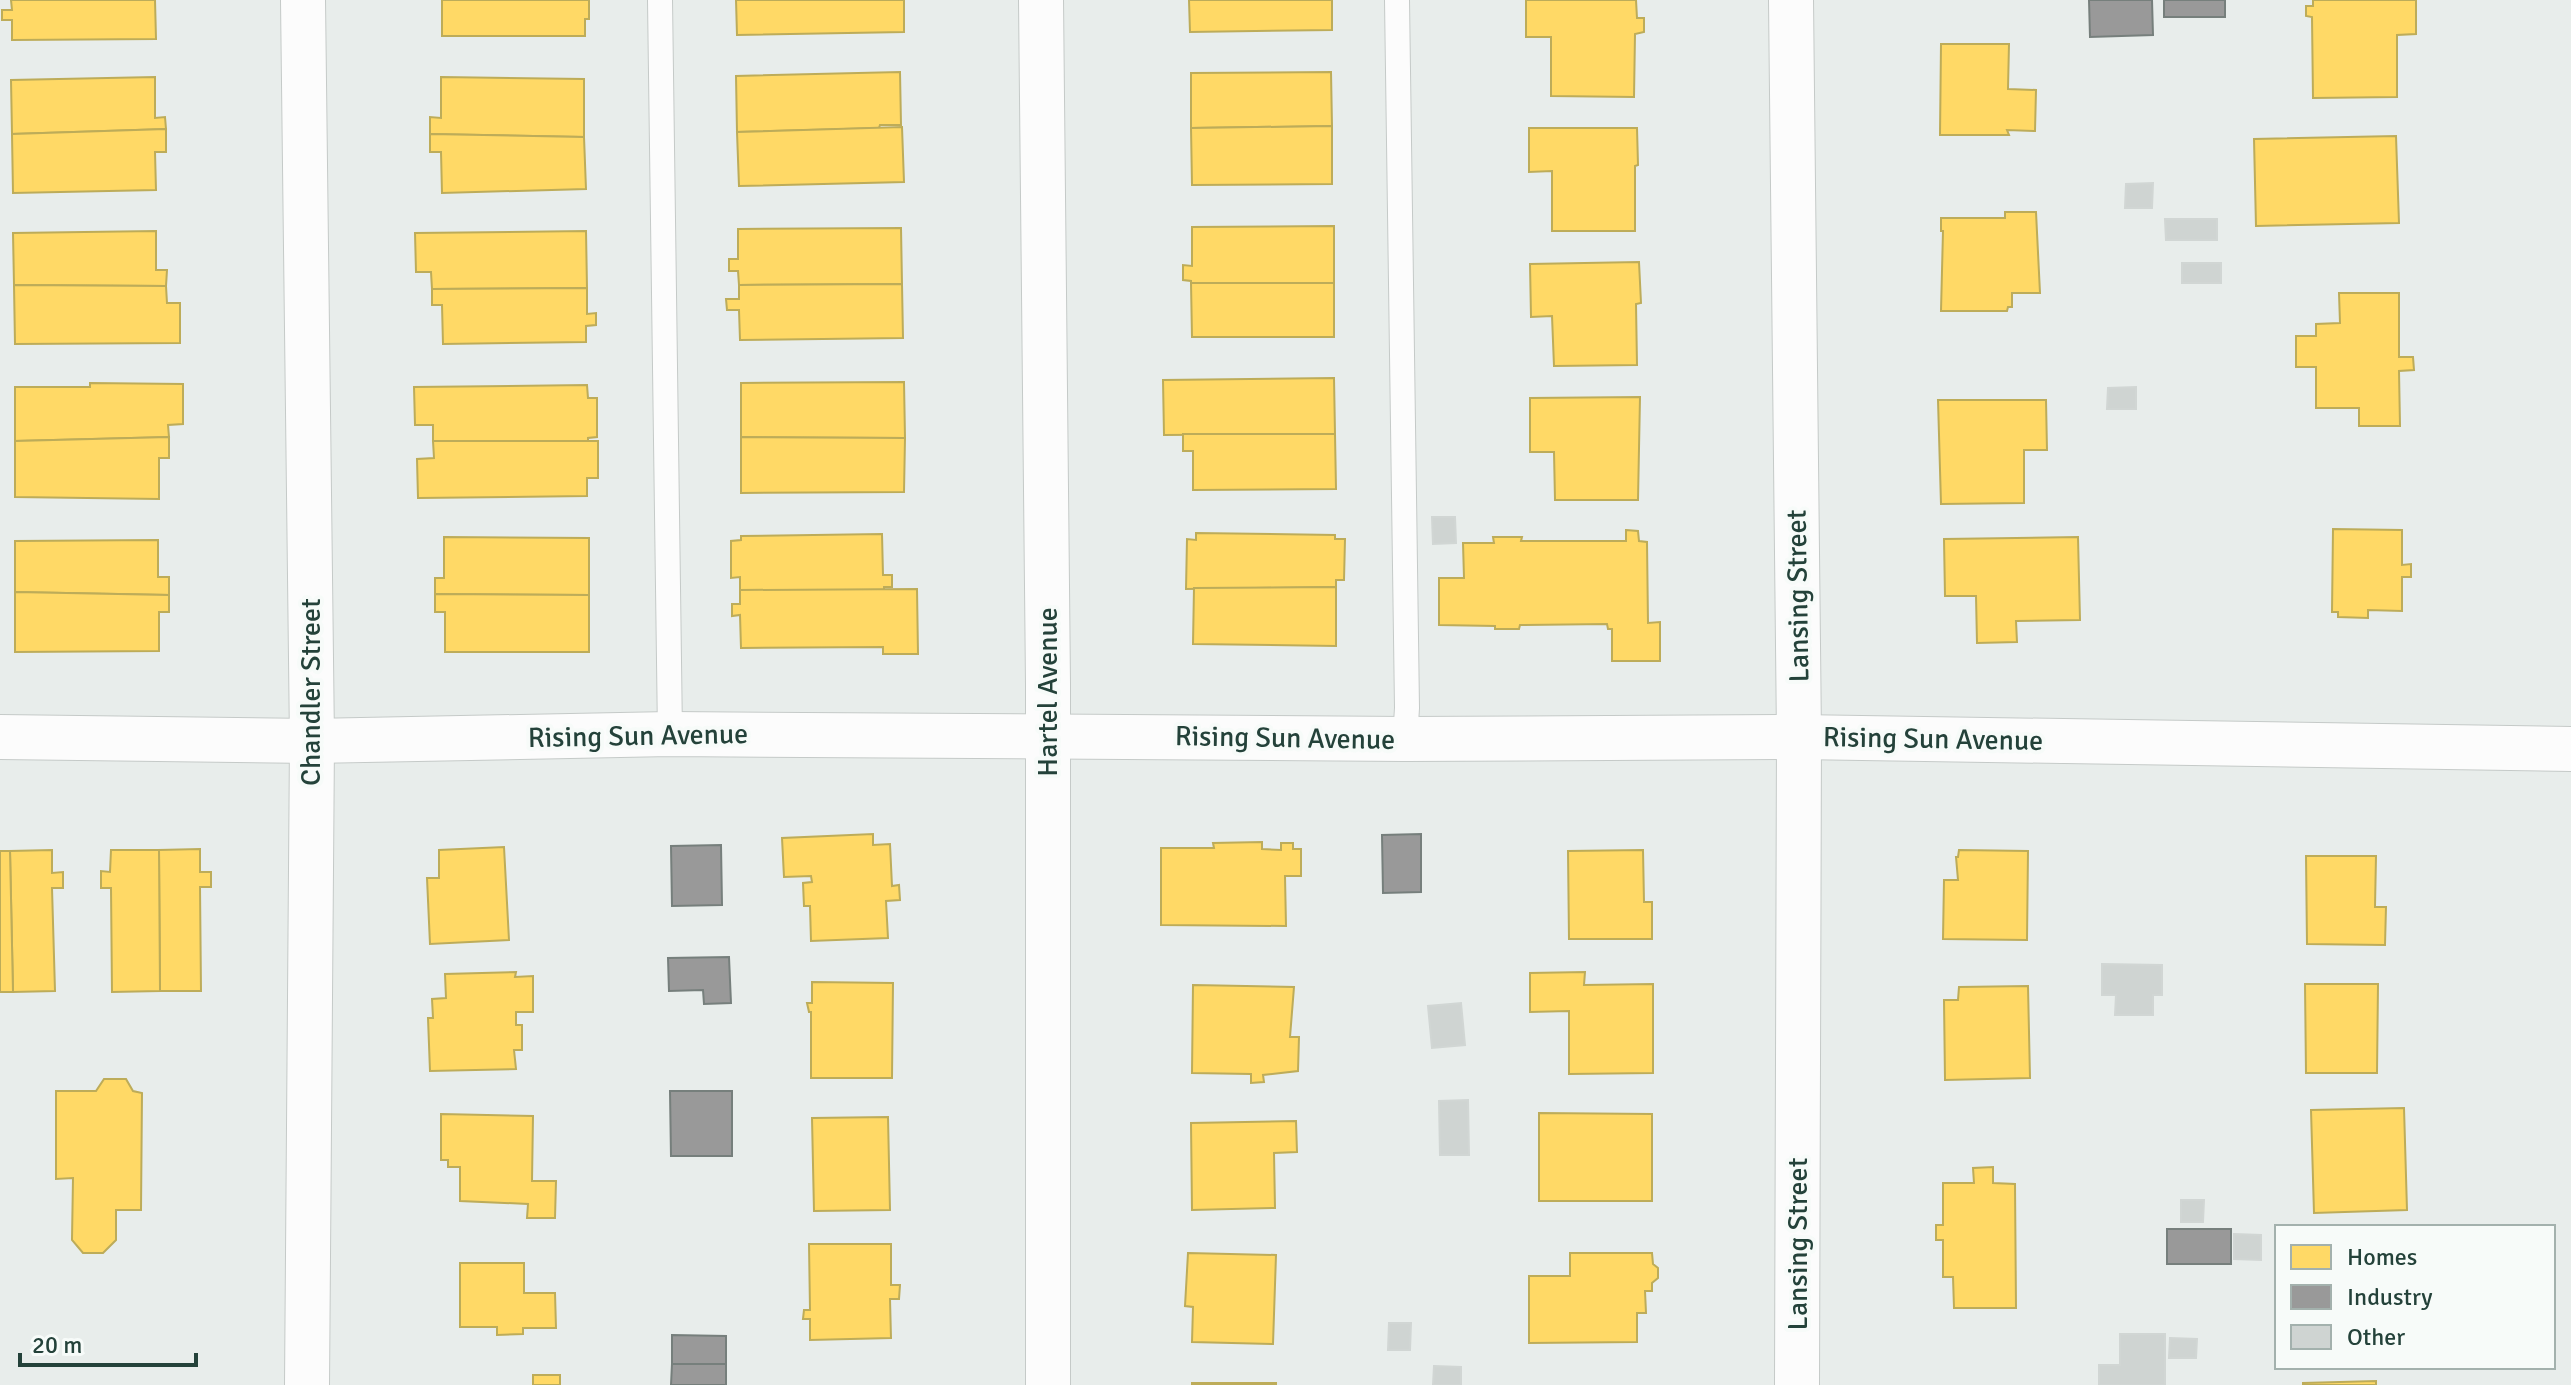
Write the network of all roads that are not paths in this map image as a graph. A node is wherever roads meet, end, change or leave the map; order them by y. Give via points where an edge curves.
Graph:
1 (303, 0) edge
2 (660, 0) edge
3 (1041, 0) edge
4 (1397, 0) edge
5 (1791, 0) edge
6 (670, 734) junction
7 (1048, 736) junction
8 (0, 737) edge
9 (1799, 737) junction
10 (1405, 739) junction
11 (312, 741) junction
12 (2571, 749) edge
13 (307, 1385) edge
14 (1048, 1385) edge
15 (1797, 1385) edge

1 - 11 street, Chandler Street
2 - 6 lane
3 - 7 street, Hartel Avenue
4 - 10 lane
5 - 9 street, Lansing Street
6 - 7 street, Rising Sun Avenue
6 - 11 street, Rising Sun Avenue
7 - 10 street, Rising Sun Avenue
7 - 14 street, Hartel Avenue
8 - 11 street, Rising Sun Avenue
9 - 10 street, Rising Sun Avenue
9 - 12 street, Rising Sun Avenue
9 - 15 street, Lansing Street
11 - 13 street, Chandler Street

